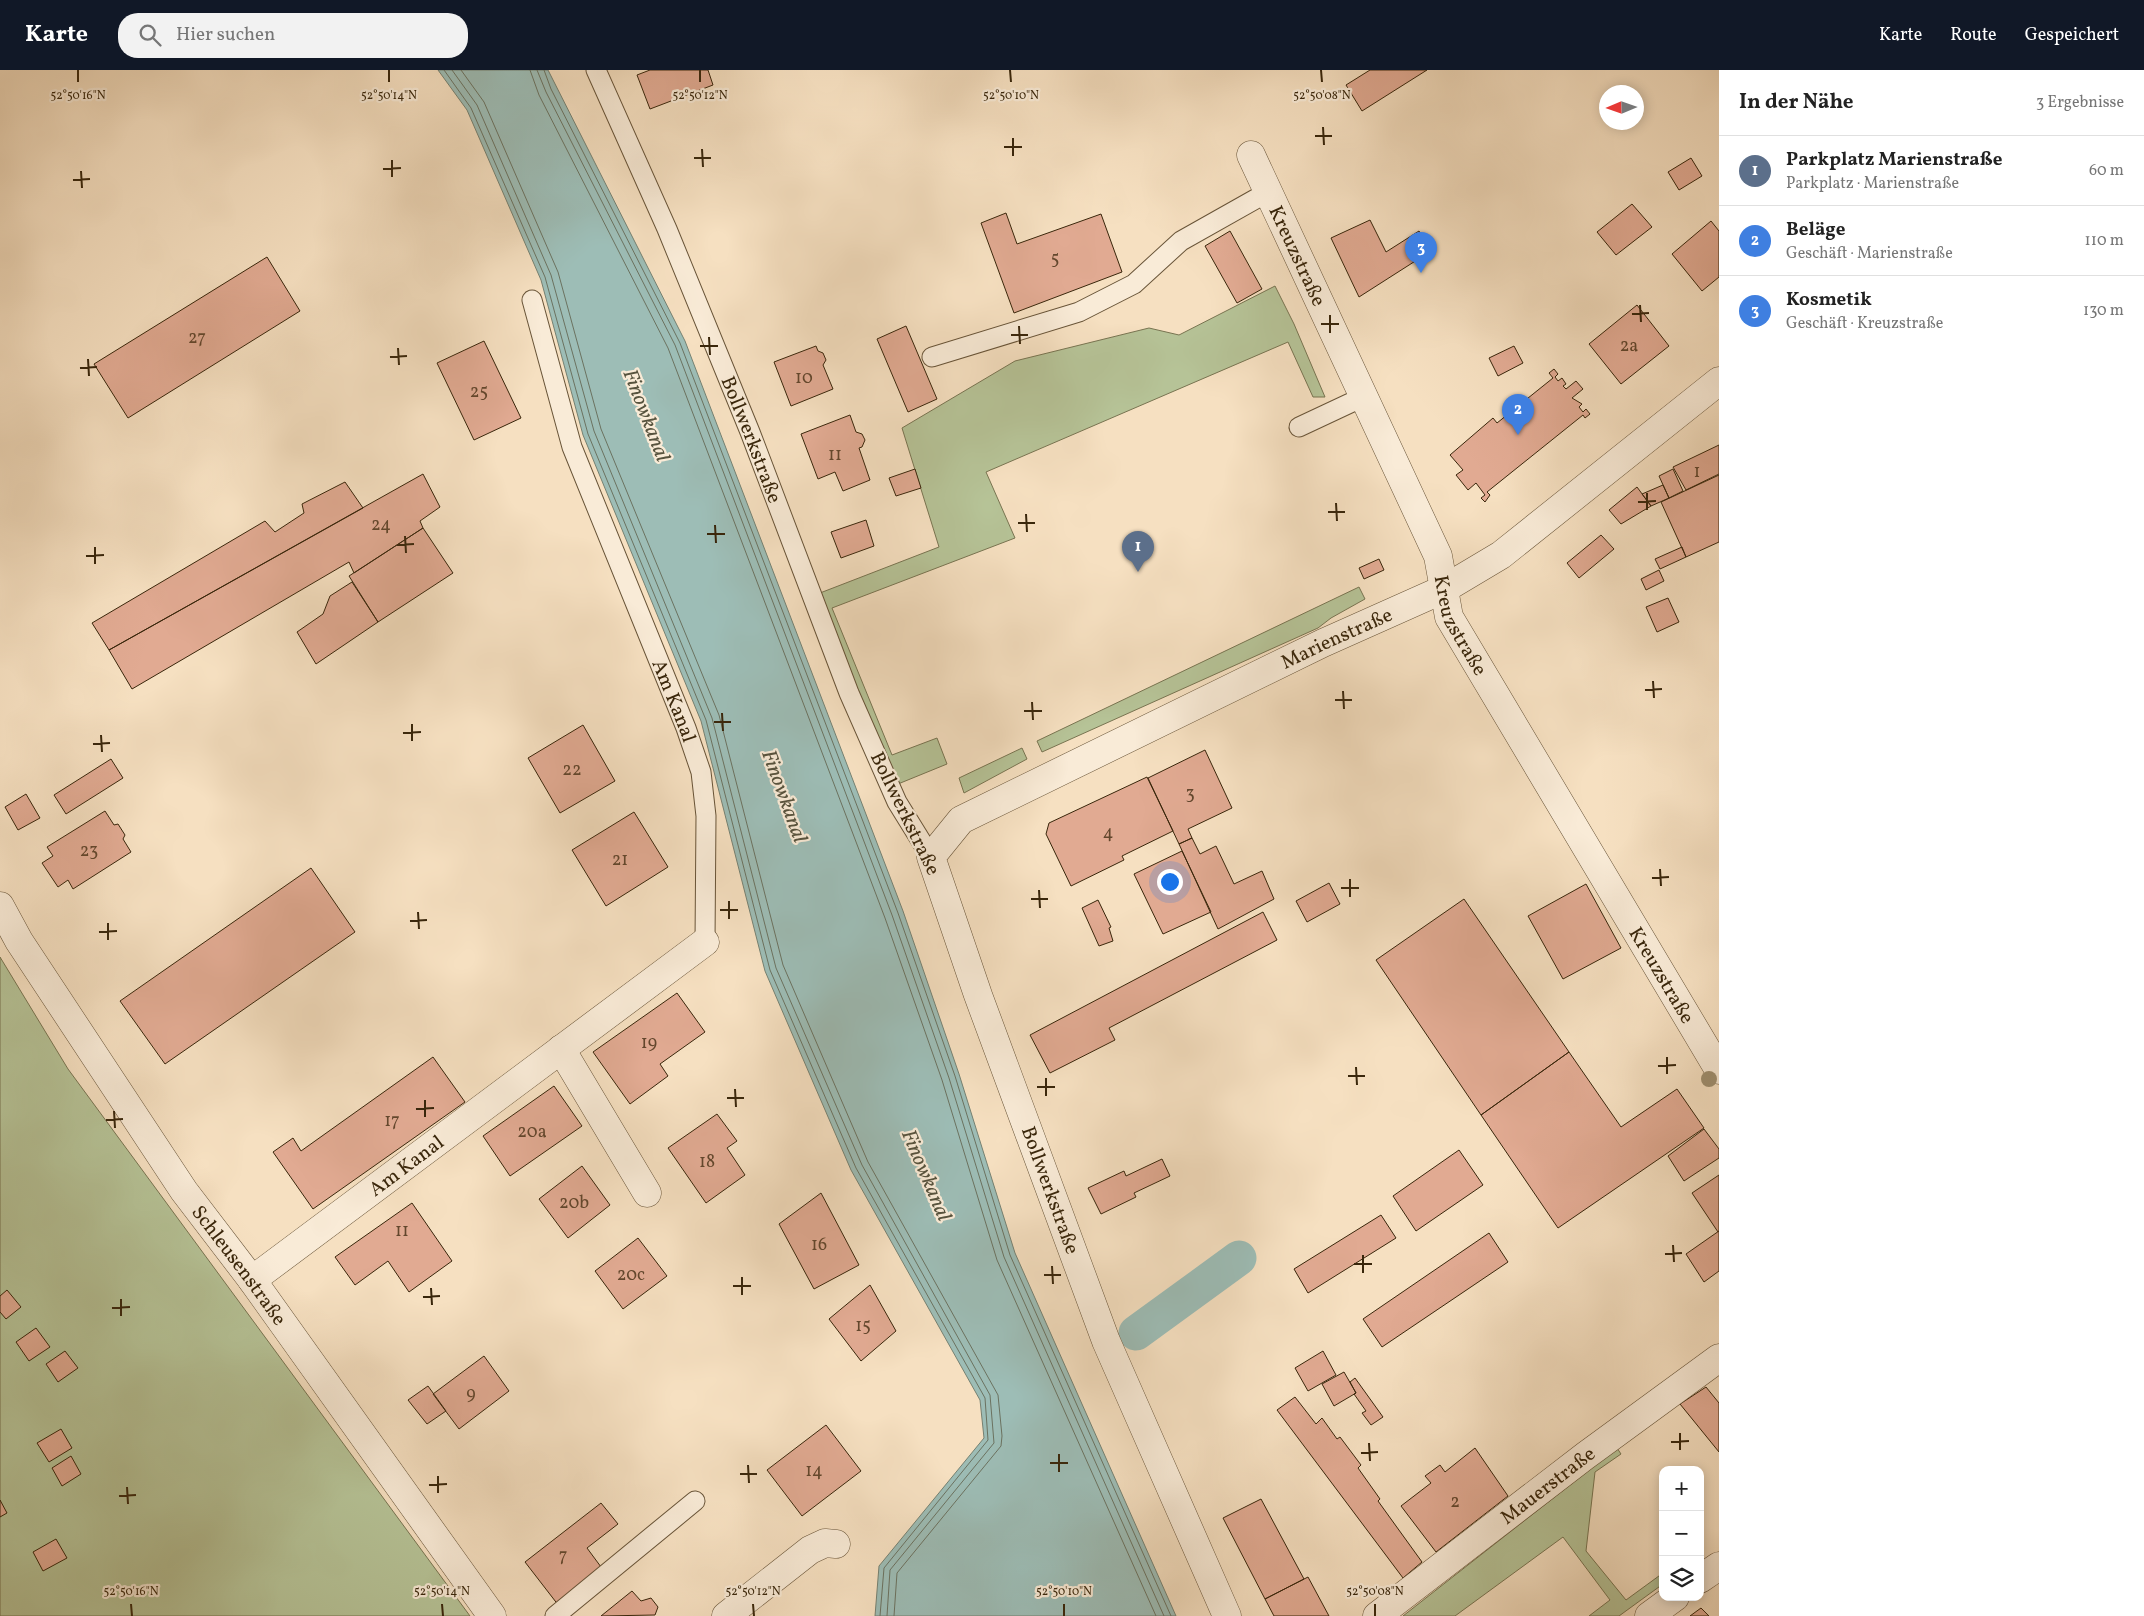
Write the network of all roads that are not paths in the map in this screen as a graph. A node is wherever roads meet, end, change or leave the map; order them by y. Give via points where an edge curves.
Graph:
1 (596, 70) edge
2 (1251, 155) dead end
3 (1268, 192) junction
4 (532, 300) dead end
5 (932, 357) dead end
6 (1719, 381) edge
7 (1363, 397) junction
8 (1299, 427) dead end
9 (1444, 589) junction
10 (931, 856) junction
11 (0, 906) edge
12 (705, 942) joint
13 (561, 1049) junction
14 (1719, 1070) edge
15 (647, 1193) dead end
16 (252, 1280) junction
17 (1719, 1358) edge
18 (694, 1501) dead end
19 (836, 1544) dead end
20 (1719, 1566) edge
21 (1704, 1576) edge
22 (1670, 1601) edge
23 (492, 1616) edge
24 (555, 1616) edge
25 (726, 1616) edge
26 (1227, 1616) edge
27 (1377, 1616) edge
28 (1649, 1616) edge

1 - 10 lane, Bollwerkstraße via 750,432 849,693
2 - 3 street, Kreuzstraße
3 - 5 lane via 1181,241 1134,284 1079,312
3 - 7 street, Kreuzstraße
4 - 12 lane, Am Kanal via 572,447 701,772 706,816
6 - 9 street, Marienstraße via 1501,555
7 - 8 lane
7 - 9 street, Kreuzstraße via 1438,556
9 - 10 street, Marienstraße via 1323,643 961,820
9 - 14 street, Kreuzstraße via 1449,617
10 - 26 street, Bollwerkstraße via 978,995 1106,1341
11 - 16 street, Schleusenstraße via 19,941 135,1120
12 - 13 street, Am Kanal
13 - 15 street
13 - 16 street, Am Kanal
16 - 23 street, Schleusenstraße
17 - 27 street, Mauerstraße
18 - 24 lane
19 - 25 street via 825,1543 810,1550
20 - 21 street
22 - 28 street

